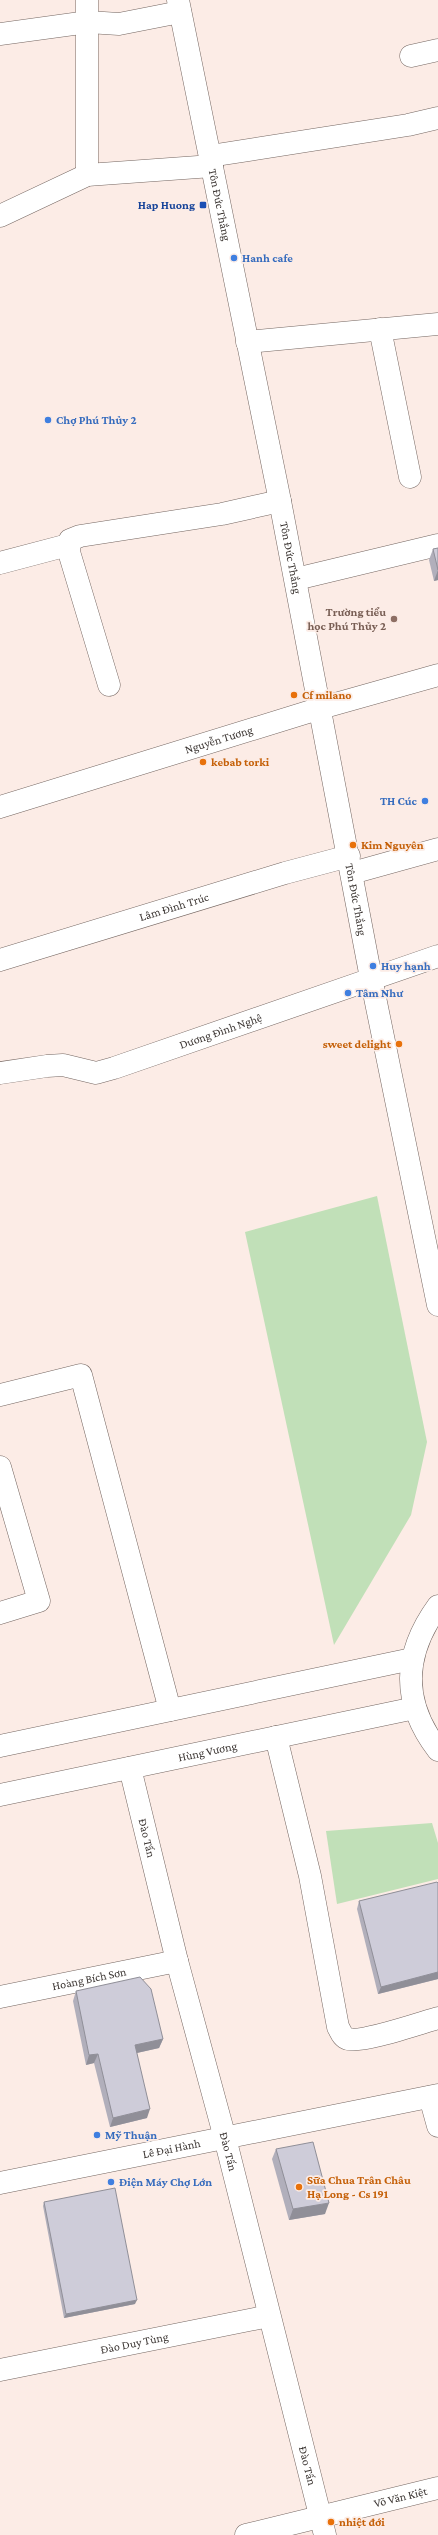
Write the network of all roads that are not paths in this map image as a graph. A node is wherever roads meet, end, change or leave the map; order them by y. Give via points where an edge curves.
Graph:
1 (87, 0) edge
2 (179, 6) edge
3 (88, 22) junction
4 (0, 34) edge
5 (438, 50) edge
6 (411, 56) dead end
7 (438, 118) edge
8 (211, 161) junction
9 (87, 175) junction
10 (0, 216) edge
11 (438, 324) edge
12 (380, 329) junction
13 (247, 342) junction
14 (410, 477) dead end
15 (280, 501) junction
16 (68, 545) junction
17 (438, 545) edge
18 (0, 562) edge
19 (296, 579) junction
20 (438, 675) edge
21 (109, 685) dead end
22 (321, 708) junction
23 (0, 808) edge
24 (438, 849) edge
25 (351, 865) junction
26 (438, 956) edge
27 (0, 960) edge
28 (371, 978) junction
29 (0, 1073) edge
30 (438, 1305) edge
31 (0, 1395) edge
32 (0, 1467) edge
33 (438, 1606) edge
34 (0, 1613) edge
35 (412, 1659) junction
36 (415, 1708) junction
37 (170, 1710) junction
38 (276, 1737) junction
39 (0, 1746) edge
40 (438, 1750) edge
41 (130, 1768) junction
42 (0, 1795) edge
43 (177, 1961) junction
44 (0, 1997) edge
45 (438, 2018) edge
46 (434, 2096) edge
47 (438, 2126) edge
48 (225, 2138) junction
49 (0, 2183) edge
50 (269, 2316) junction
51 (0, 2370) edge
52 (438, 2488) edge
53 (323, 2527) edge
54 (246, 2535) edge

1 - 3 street
2 - 3 street via 119,24
2 - 8 street, Tôn Đức Thắng
3 - 4 street
3 - 9 street
5 - 6 street
7 - 8 street
8 - 9 street
8 - 13 street, Tôn Đức Thắng
9 - 10 street
11 - 12 street
12 - 13 street
12 - 14 street
13 - 15 street, Tôn Đức Thắng
15 - 16 street via 222,514 80,536 73,538
15 - 19 street, Tôn Đức Thắng
16 - 18 street
16 - 21 street
17 - 19 street
19 - 22 street, Tôn Đức Thắng
20 - 22 street, Nguyễn Tương
22 - 23 street, Nguyễn Tương
22 - 25 street, Tôn Đức Thắng
24 - 25 street, Lâm Đình Trúc
25 - 27 street, Lâm Đình Trúc via 286,873
25 - 28 street, Tôn Đức Thắng
26 - 28 street, Dương Đình Nghệ
28 - 29 street, Dương Đình Nghệ via 213,1036 114,1068 96,1072 63,1065
28 - 30 street, Tôn Đức Thắng
31 - 37 street via 81,1375
32 - 34 street via 39,1601
33 - 35 street via 423,1627
35 - 36 street via 410,1684
35 - 37 street
36 - 38 street, Hùng Vương
36 - 40 street via 426,1734
37 - 39 street
38 - 41 street, Hùng Vương
38 - 45 street via 310,1876 338,2027 343,2036 348,2039 362,2039
41 - 42 street, Hùng Vương
41 - 43 street, Đào Tấn
43 - 44 street, Hoàng Bích Sơn
43 - 48 street, Đào Tấn
46 - 47 street
46 - 48 street, Lê Đại Hành
48 - 49 street, Lê Đại Hành
48 - 50 street, Đào Tấn
50 - 51 street, Đào Duy Tùng
50 - 53 street, Đào Tấn
52 - 53 street, Võ Văn Kiệt
53 - 54 street, Võ Văn Kiệt

